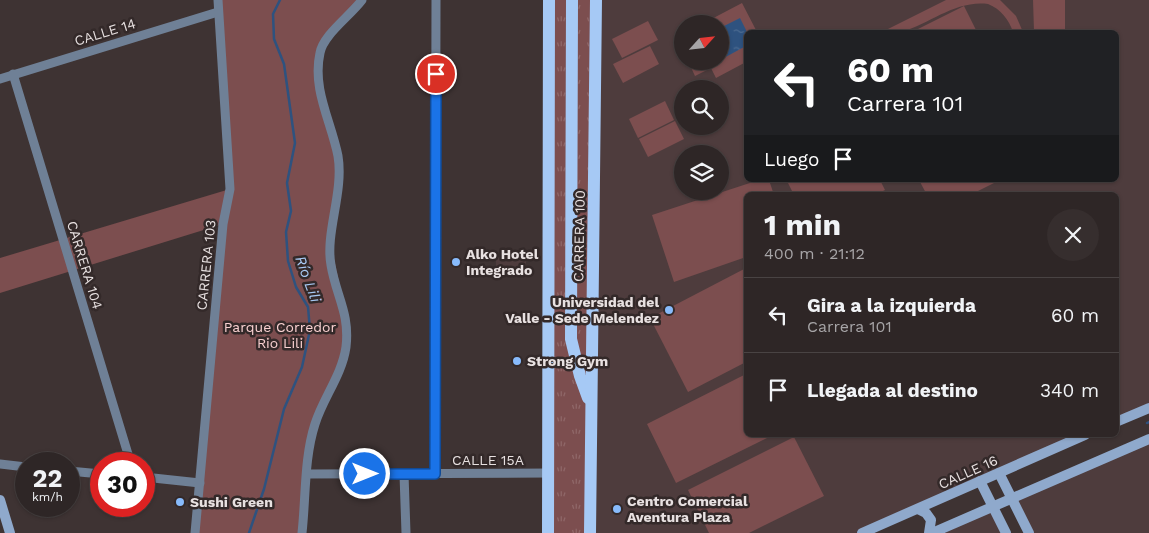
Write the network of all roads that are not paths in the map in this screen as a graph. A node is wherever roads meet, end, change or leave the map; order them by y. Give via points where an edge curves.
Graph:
1 (218, 0) edge
2 (362, 0) edge
3 (436, 0) edge
4 (549, 0) edge
5 (572, 0) edge
6 (596, 0) edge
7 (218, 12) junction
8 (13, 74) junction
9 (0, 79) edge
10 (590, 403) junction
11 (1149, 408) edge
12 (1119, 421) edge
13 (1080, 437) edge
14 (1149, 439) edge
15 (127, 452) edge
16 (0, 464) edge
17 (15, 466) edge
18 (549, 473) junction
19 (999, 473) junction
20 (308, 474) junction
21 (404, 474) junction
22 (435, 474) junction
23 (155, 478) edge
24 (980, 481) junction
25 (200, 483) junction
26 (1012, 499) junction
27 (0, 500) edge
28 (992, 507) junction
29 (918, 509) junction
30 (3, 515) edge
31 (12, 533) edge
32 (195, 533) edge
33 (302, 533) edge
34 (406, 533) edge
35 (548, 533) edge
36 (590, 533) edge
37 (862, 533) edge
38 (930, 533) edge
39 (1006, 533) edge
40 (1029, 533) edge

1 - 7 street, CARRERA 103
2 - 20 street via 351,15 326,37 320,51 320,93 338,156 331,265 344,306 347,330 340,368 315,422 308,450
3 - 22 street
4 - 18 main road
5 - 10 main road via 570,339
6 - 10 main road, CARRERA 100
7 - 8 street, CALLE 14
7 - 25 street, CARRERA 103 via 230,189 222,234
8 - 9 street, CALLE 14
8 - 15 street, CARRERA 104
10 - 36 main road, CARRERA 100
11 - 12 street
13 - 19 street, CALLE 16
14 - 26 street
16 - 17 street
18 - 22 street, CALLE 15A
18 - 35 main road
19 - 24 street, CALLE 16
19 - 26 street
20 - 21 street, CALLE 15A
20 - 33 street
21 - 22 street, CALLE 15A
21 - 34 street
23 - 25 street
24 - 28 street
24 - 29 street, CALLE 16
25 - 32 street, CARRERA 103
26 - 28 street
26 - 40 street
27 - 30 street
28 - 38 street
28 - 39 street
29 - 37 street, CALLE 16
29 - 38 street via 930,516
30 - 31 street

